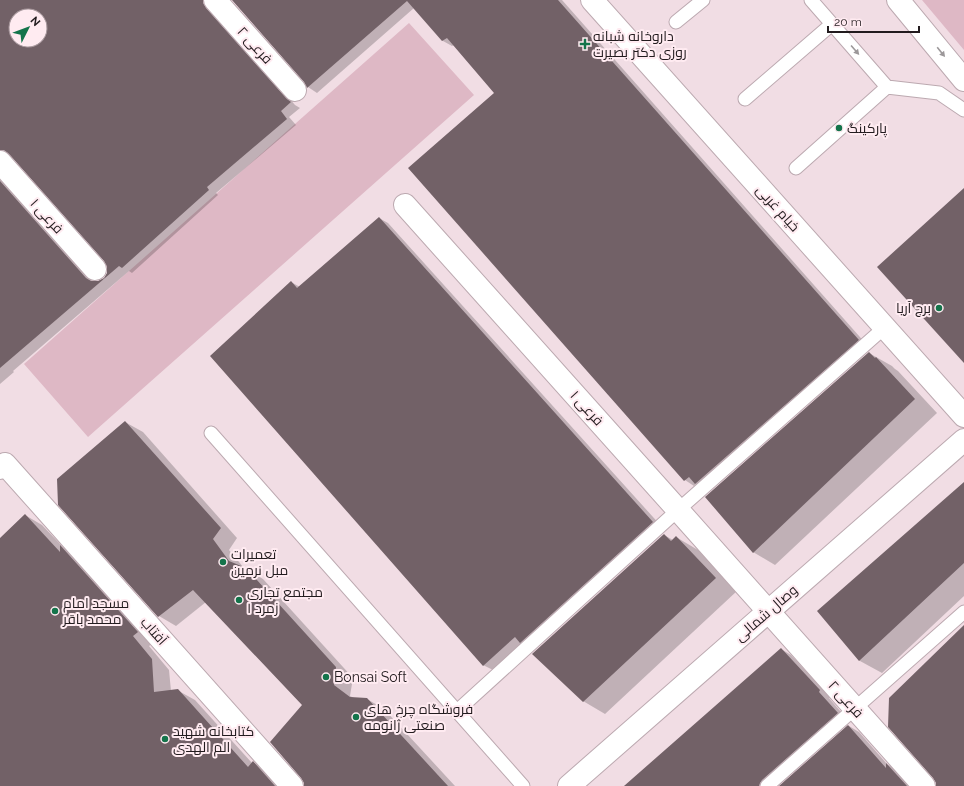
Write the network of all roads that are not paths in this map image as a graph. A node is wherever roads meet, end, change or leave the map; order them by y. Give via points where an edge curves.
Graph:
1 (214, 0) edge
2 (592, 0) edge
3 (703, 0) edge
4 (811, 0) edge
5 (898, 0) edge
6 (676, 22) dead end
7 (832, 24) junction
8 (964, 80) edge
9 (887, 87) junction
10 (295, 90) dead end
11 (745, 99) dead end
12 (964, 110) edge
13 (0, 162) edge
14 (796, 168) dead end
15 (404, 205) dead end
16 (95, 269) dead end
17 (884, 328) junction
18 (964, 416) edge
19 (211, 433) dead end
20 (964, 440) edge
21 (0, 468) edge
22 (678, 510) junction
23 (768, 611) junction
24 (964, 612) edge
25 (854, 708) junction
26 (457, 711) junction
27 (292, 786) edge
28 (523, 786) edge
29 (569, 786) edge
30 (767, 786) edge
31 (924, 786) edge

1 - 10 street, فرعی ۲
2 - 17 street, خیام غربی
3 - 6 lane
4 - 7 lane
5 -> 8 street
7 -> 9 lane
7 - 11 lane
9 - 12 lane via 939,93
9 - 14 lane
13 - 16 street, فرعی ۱
15 - 22 street, فرعی ۱
17 - 18 street, خیام غربی
17 - 22 lane
19 - 26 lane
20 - 23 street, وصال شمالی
21 - 27 street, آفتاب via 5,464
22 - 23 street, فرعی ۱
22 - 26 lane
23 - 25 street, فرعی ۲
23 - 29 street, وصال شمالی
24 - 25 lane
25 - 30 lane
25 - 31 street, فرعی ۲
26 - 28 lane

